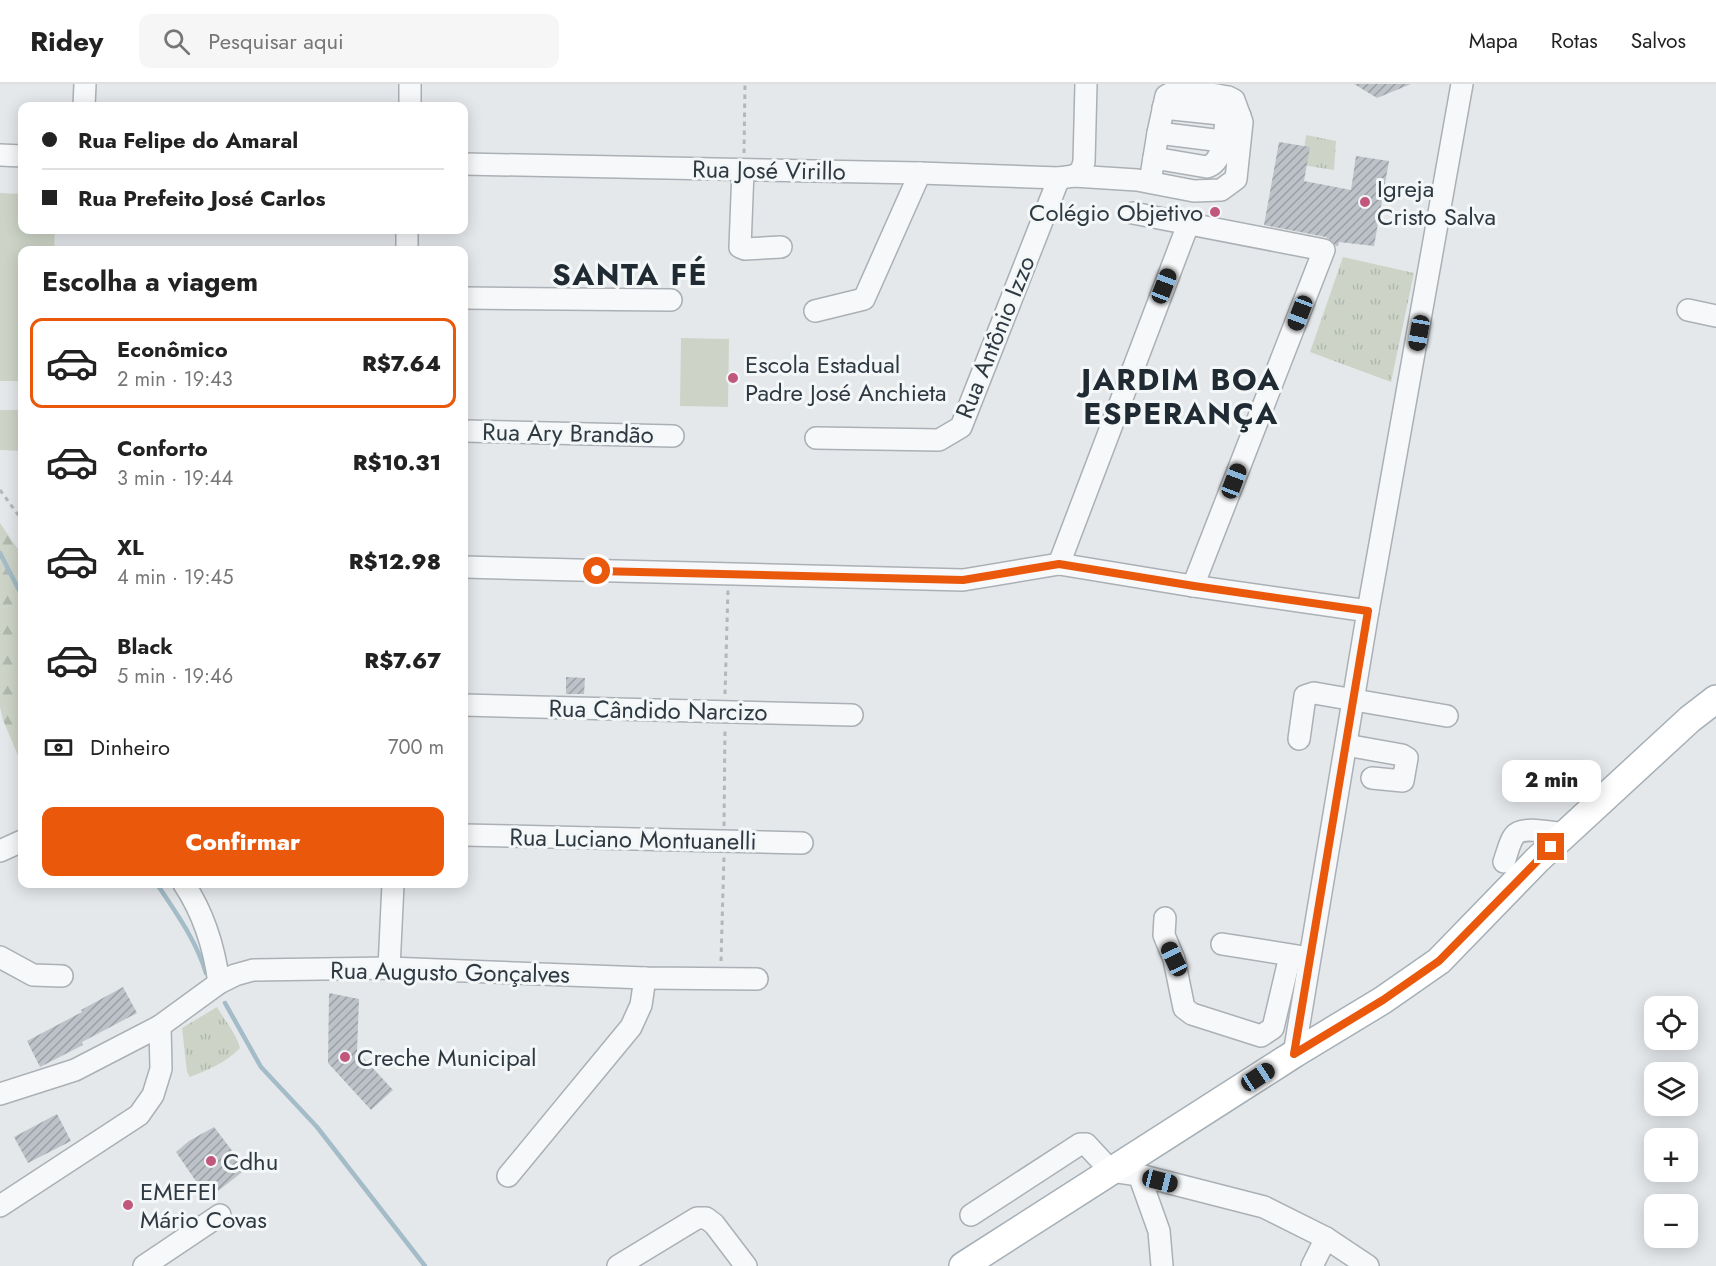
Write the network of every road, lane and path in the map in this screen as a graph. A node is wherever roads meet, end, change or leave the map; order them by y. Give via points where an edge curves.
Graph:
1 (85, 84) edge
2 (410, 84) edge
3 (746, 84) edge
4 (1086, 84) edge
5 (1462, 84) edge
6 (84, 102) edge
7 (410, 102) edge
8 (1234, 116) junction
9 (1158, 133) junction
10 (1222, 141) junction
11 (0, 155) edge
12 (18, 156) edge
13 (1154, 158) junction
14 (468, 164) edge
15 (743, 170) junction
16 (920, 173) junction
17 (1066, 177) junction
18 (1150, 182) junction
19 (1133, 213) dead end
20 (1189, 222) junction
21 (781, 247) dead end
22 (468, 298) edge
23 (671, 300) dead end
24 (1688, 310) dead end
25 (815, 311) dead end
26 (1716, 316) edge
27 (468, 431) edge
28 (673, 436) dead end
29 (816, 438) dead end
30 (0, 490) edge
31 (18, 515) edge
32 (1059, 564) junction
33 (468, 567) edge
34 (728, 574) junction
35 (1194, 586) junction
36 (1368, 611) junction
37 (1716, 699) edge
38 (1354, 701) junction
39 (468, 705) edge
40 (725, 711) junction
41 (852, 715) dead end
42 (1448, 716) dead end
43 (1299, 739) dead end
44 (1346, 745) junction
45 (1372, 778) dead end
46 (1565, 834) junction
47 (468, 835) edge
48 (724, 842) junction
49 (18, 843) edge
50 (802, 843) dead end
51 (0, 851) edge
52 (1504, 862) dead end
53 (187, 888) edge
54 (393, 888) edge
55 (1165, 918) dead end
56 (1222, 944) dead end
57 (0, 957) edge
58 (1300, 957) junction
59 (389, 968) junction
60 (62, 976) dead end
61 (645, 978) junction
62 (721, 978) junction
63 (757, 979) dead end
64 (219, 982) junction
65 (160, 1026) junction
66 (1294, 1054) junction
67 (0, 1094) edge
68 (1111, 1171) junction
69 (1139, 1175) junction
70 (508, 1176) dead end
71 (0, 1206) edge
72 (220, 1215) dead end
73 (971, 1215) dead end
74 (1326, 1238) junction
75 (144, 1266) edge
76 (618, 1266) edge
77 (746, 1266) edge
78 (963, 1266) edge
79 (1162, 1266) edge
80 (1312, 1266) edge
81 (1368, 1266) edge

1 - 6 street
2 - 7 street
3 - 15 path
4 - 17 street, Rua Antônio Izzo via 1084,162 1081,171
5 - 36 street
8 - 9 street via 1163,108
8 - 10 street
8 - 18 street, Rua José Virillo via 1242,122 1236,179 1228,186 1194,191
9 - 10 street
9 - 13 street
10 - 13 street via 1219,158 1212,166
11 - 12 street
13 - 18 street
14 - 15 street, Rua José Virillo
15 - 16 street, Rua José Virillo
15 - 21 street via 740,247
16 - 17 street, Rua José Virillo
16 - 25 street via 864,298
17 - 18 street, Rua José Virillo
17 - 29 street, Rua Antônio Izzo via 961,427 939,440
19 - 20 street
20 - 32 street
20 - 35 street via 1324,250
22 - 23 street
24 - 26 street
27 - 28 street, Rua Ary Brandão
30 - 31 path
32 - 34 street via 963,580
32 - 35 street
33 - 34 street
34 - 40 path
35 - 36 street
36 - 38 street
37 - 46 main road
38 - 42 street
38 - 43 street via 1314,693 1305,696
38 - 44 street
39 - 40 street, Rua Cândido Narcizo
40 - 41 street, Rua Cândido Narcizo
40 - 48 path
44 - 45 street via 1407,758 1403,781
44 - 58 street
46 - 52 street via 1517,832
46 - 66 main road via 1439,961
47 - 48 street, Rua Luciano Montuanelli
48 - 50 street, Rua Luciano Montuanelli
48 - 62 path
49 - 51 street
53 - 64 street via 211,938
54 - 59 street
55 - 58 street via 1164,935 1174,959 1184,1008 1261,1036 1273,1028
56 - 58 street
57 - 60 street via 33,975
58 - 66 street
59 - 61 street, Rua Augusto Gonçalves
59 - 64 street, Rua Augusto Gonçalves via 253,970
61 - 62 street, Rua Augusto Gonçalves
61 - 70 street via 641,1005 631,1028
62 - 63 street, Rua Augusto Gonçalves
64 - 65 street, Rua Augusto Gonçalves
65 - 67 street, Rua Augusto Gonçalves via 75,1070
65 - 71 street via 161,1069 153,1095 139,1115
66 - 68 main road
68 - 69 street
68 - 73 street via 1086,1144 1080,1144
68 - 78 main road
69 - 74 street via 1264,1207
69 - 79 street via 1159,1231
72 - 75 street
74 - 80 street
74 - 81 street
76 - 77 street via 697,1218 714,1224

